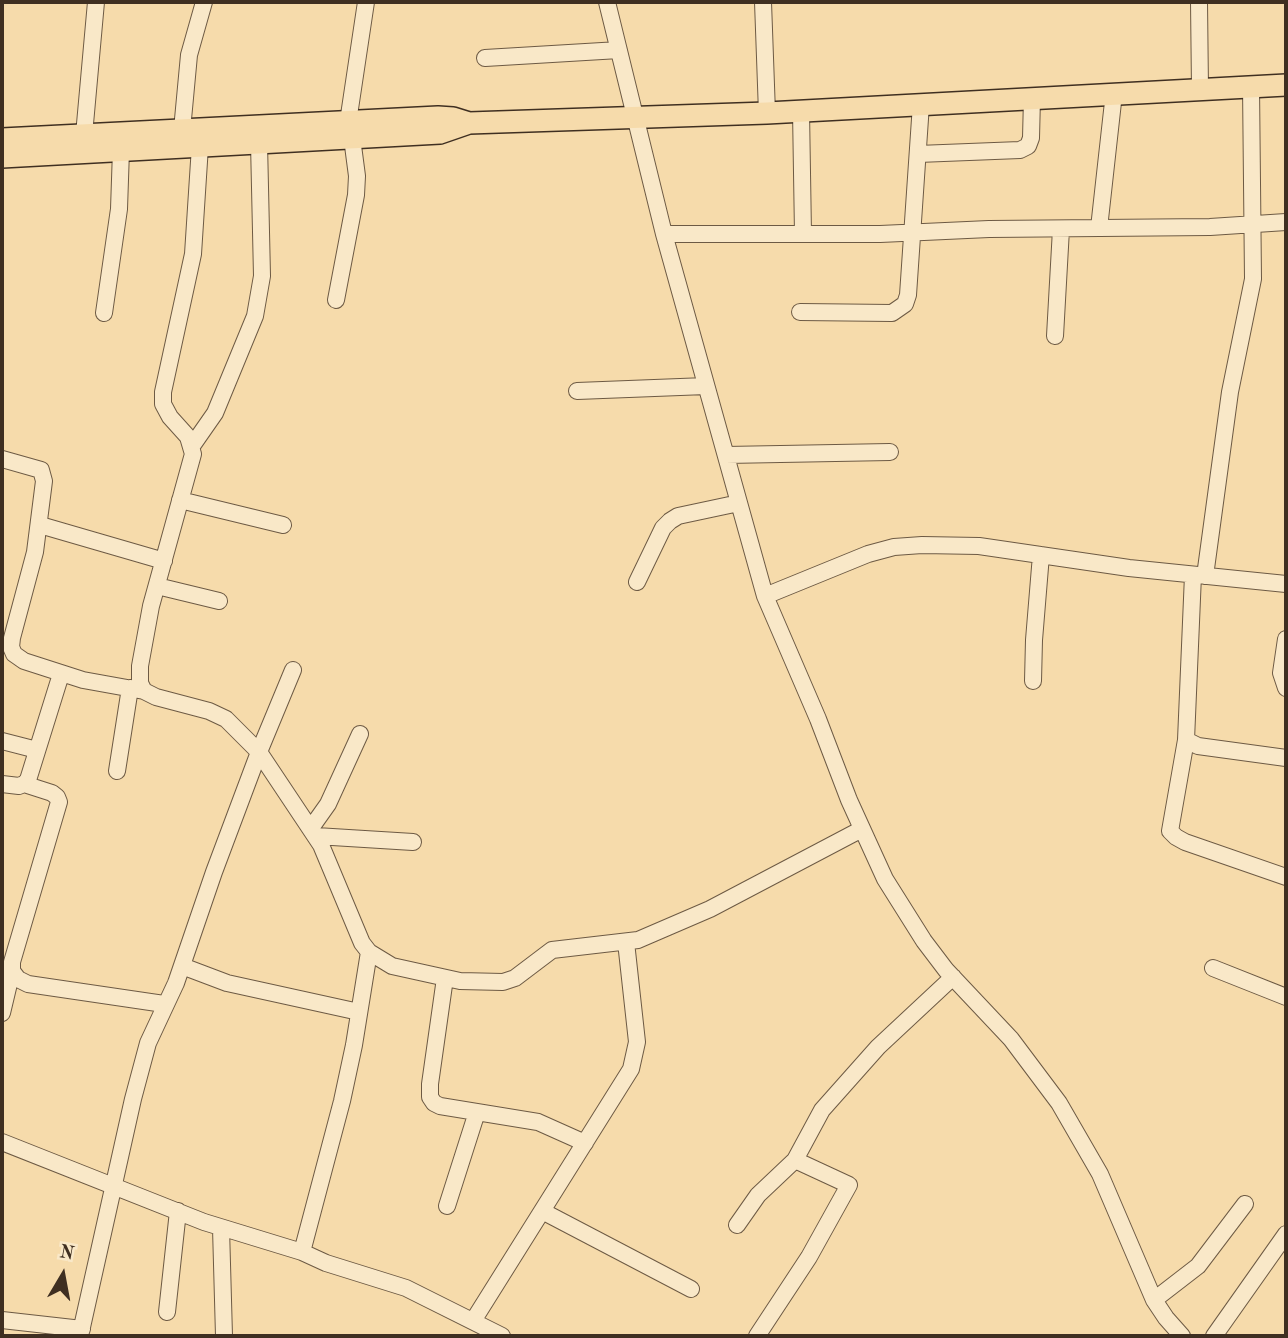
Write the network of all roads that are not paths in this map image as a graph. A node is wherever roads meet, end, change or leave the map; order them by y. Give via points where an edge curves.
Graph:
1 (96, 2) edge
2 (204, 2) edge
3 (366, 2) edge
4 (607, 2) edge
5 (763, 2) edge
6 (1199, 2) edge
7 (619, 50) junction
8 (485, 58) dead end
9 (1286, 85) edge
10 (1251, 86) junction
11 (1200, 89) junction
12 (1114, 93) junction
13 (1032, 98) junction
14 (921, 104) junction
15 (801, 111) junction
16 (767, 113) junction
17 (636, 118) junction
18 (182, 130) junction
19 (350, 130) junction
20 (2, 139) edge
21 (260, 143) junction
22 (83, 144) junction
23 (201, 146) junction
24 (121, 150) junction
25 (918, 154) junction
26 (2, 157) edge
27 (1254, 222) junction
28 (1286, 222) edge
29 (1098, 228) junction
30 (1061, 229) junction
31 (913, 232) junction
32 (664, 234) junction
33 (803, 234) junction
34 (336, 300) dead end
35 (800, 312) dead end
36 (104, 313) dead end
37 (1055, 336) dead end
38 (706, 386) junction
39 (577, 391) dead end
40 (192, 446) junction
41 (890, 452) dead end
42 (726, 455) junction
43 (2, 460) edge
44 (180, 500) junction
45 (739, 503) junction
46 (40, 525) junction
47 (283, 525) dead end
48 (1041, 555) junction
49 (164, 561) junction
50 (1199, 576) junction
51 (637, 582) dead end
52 (1286, 584) edge
53 (157, 586) junction
54 (765, 596) junction
55 (219, 601) dead end
56 (1286, 639) edge
57 (8, 654) edge
58 (293, 670) dead end
59 (61, 674) junction
60 (1033, 681) dead end
61 (1286, 688) edge
62 (137, 690) junction
63 (360, 734) dead end
64 (1186, 740) junction
65 (2, 741) edge
66 (37, 750) junction
67 (259, 752) junction
68 (1286, 758) edge
69 (117, 771) dead end
70 (2, 784) edge
71 (24, 784) junction
72 (862, 828) junction
73 (313, 832) junction
74 (413, 842) dead end
75 (1286, 877) edge
76 (626, 942) junction
77 (369, 952) junction
78 (182, 966) junction
79 (1213, 968) dead end
80 (12, 971) junction
81 (953, 977) junction
82 (445, 978) junction
83 (1286, 997) edge
84 (164, 1004) junction
85 (359, 1012) junction
86 (2, 1013) edge
87 (477, 1112) junction
88 (2, 1142) edge
89 (585, 1143) junction
90 (795, 1160) junction
91 (113, 1186) junction
92 (1245, 1203) dead end
93 (447, 1206) dead end
94 (178, 1211) junction
95 (542, 1211) junction
96 (737, 1225) dead end
97 (221, 1228) junction
98 (1285, 1239) edge
99 (302, 1252) junction
100 (691, 1289) dead end
101 (1154, 1300) junction
102 (167, 1312) dead end
103 (2, 1320) edge
104 (473, 1321) junction
105 (81, 1333) edge
106 (1174, 1334) edge
107 (224, 1336) edge
108 (502, 1336) edge
109 (757, 1336) edge
110 (1214, 1336) edge

1 - 22 street
2 - 18 street via 189,55
3 - 19 street
4 - 7 street
5 - 16 street
6 - 11 street
7 - 8 street
7 - 17 street
9 - 10 main road
10 - 11 main road
10 - 27 street
11 - 12 main road
12 - 13 main road
12 - 29 street
13 - 14 main road
13 - 25 street via 1028,146
14 - 15 main road
14 - 25 street
15 - 16 main road
15 - 33 street
16 - 17 main road
17 - 19 main road via 469,123 438,117
17 - 32 street
18 - 19 main road
18 - 22 main road
19 - 21 main road
19 - 34 street via 356,195
20 - 22 main road
21 - 23 main road
21 - 40 street via 262,276 255,316 215,413
22 - 24 main road
22 - 26 main road
23 - 24 main road
23 - 40 street via 193,254 163,392 163,404
24 - 36 street via 119,204
25 - 31 street
27 - 28 street
27 - 29 street
27 - 50 street via 1253,279
29 - 30 street
30 - 31 street
30 - 37 street
31 - 33 street
31 - 35 street via 908,295 899,310
32 - 33 street
32 - 38 street
38 - 39 street
38 - 42 street
40 - 44 street
41 - 42 street
42 - 45 street
43 - 46 street via 41,470
44 - 47 street
44 - 49 street
45 - 51 street via 670,521
45 - 54 street
46 - 49 street
46 - 57 street
48 - 50 street
48 - 54 street via 957,545 894,547
48 - 60 street
49 - 53 street
50 - 52 street
50 - 64 street
53 - 55 street
53 - 62 street
54 - 72 street
56 - 61 street via 1280,673
57 - 59 street
58 - 67 street
59 - 62 street
59 - 66 street
62 - 67 street via 226,719
62 - 69 street
63 - 73 street
64 - 68 street via 1198,746
64 - 75 street via 1170,831 1185,842
65 - 66 street
66 - 71 street
67 - 73 street
67 - 78 street
70 - 71 street
71 - 80 street via 52,793 59,802
72 - 76 street via 710,909
72 - 81 street via 898,903
73 - 74 street
73 - 77 street
76 - 82 street via 552,950 503,982
76 - 89 street via 636,1021 635,1056
77 - 82 street via 393,966
77 - 85 street
78 - 84 street
78 - 85 street via 227,983
79 - 83 street
80 - 84 street via 28,984
80 - 86 street
81 - 90 street via 878,1047 822,1110
81 - 101 street via 1011,1039 1059,1103 1100,1174
82 - 87 street via 430,1097 440,1106
84 - 91 street via 148,1043
85 - 99 street via 342,1101
87 - 89 street via 538,1122
87 - 93 street
88 - 91 street
89 - 95 street
90 - 96 street via 758,1195
90 - 109 street via 849,1185
91 - 94 street
91 - 105 street
92 - 101 street via 1198,1266
94 - 97 street
94 - 102 street
95 - 100 street
95 - 104 street
97 - 99 street
97 - 107 street
98 - 110 street
99 - 104 street via 406,1288
101 - 106 street
103 - 105 street
104 - 108 street

